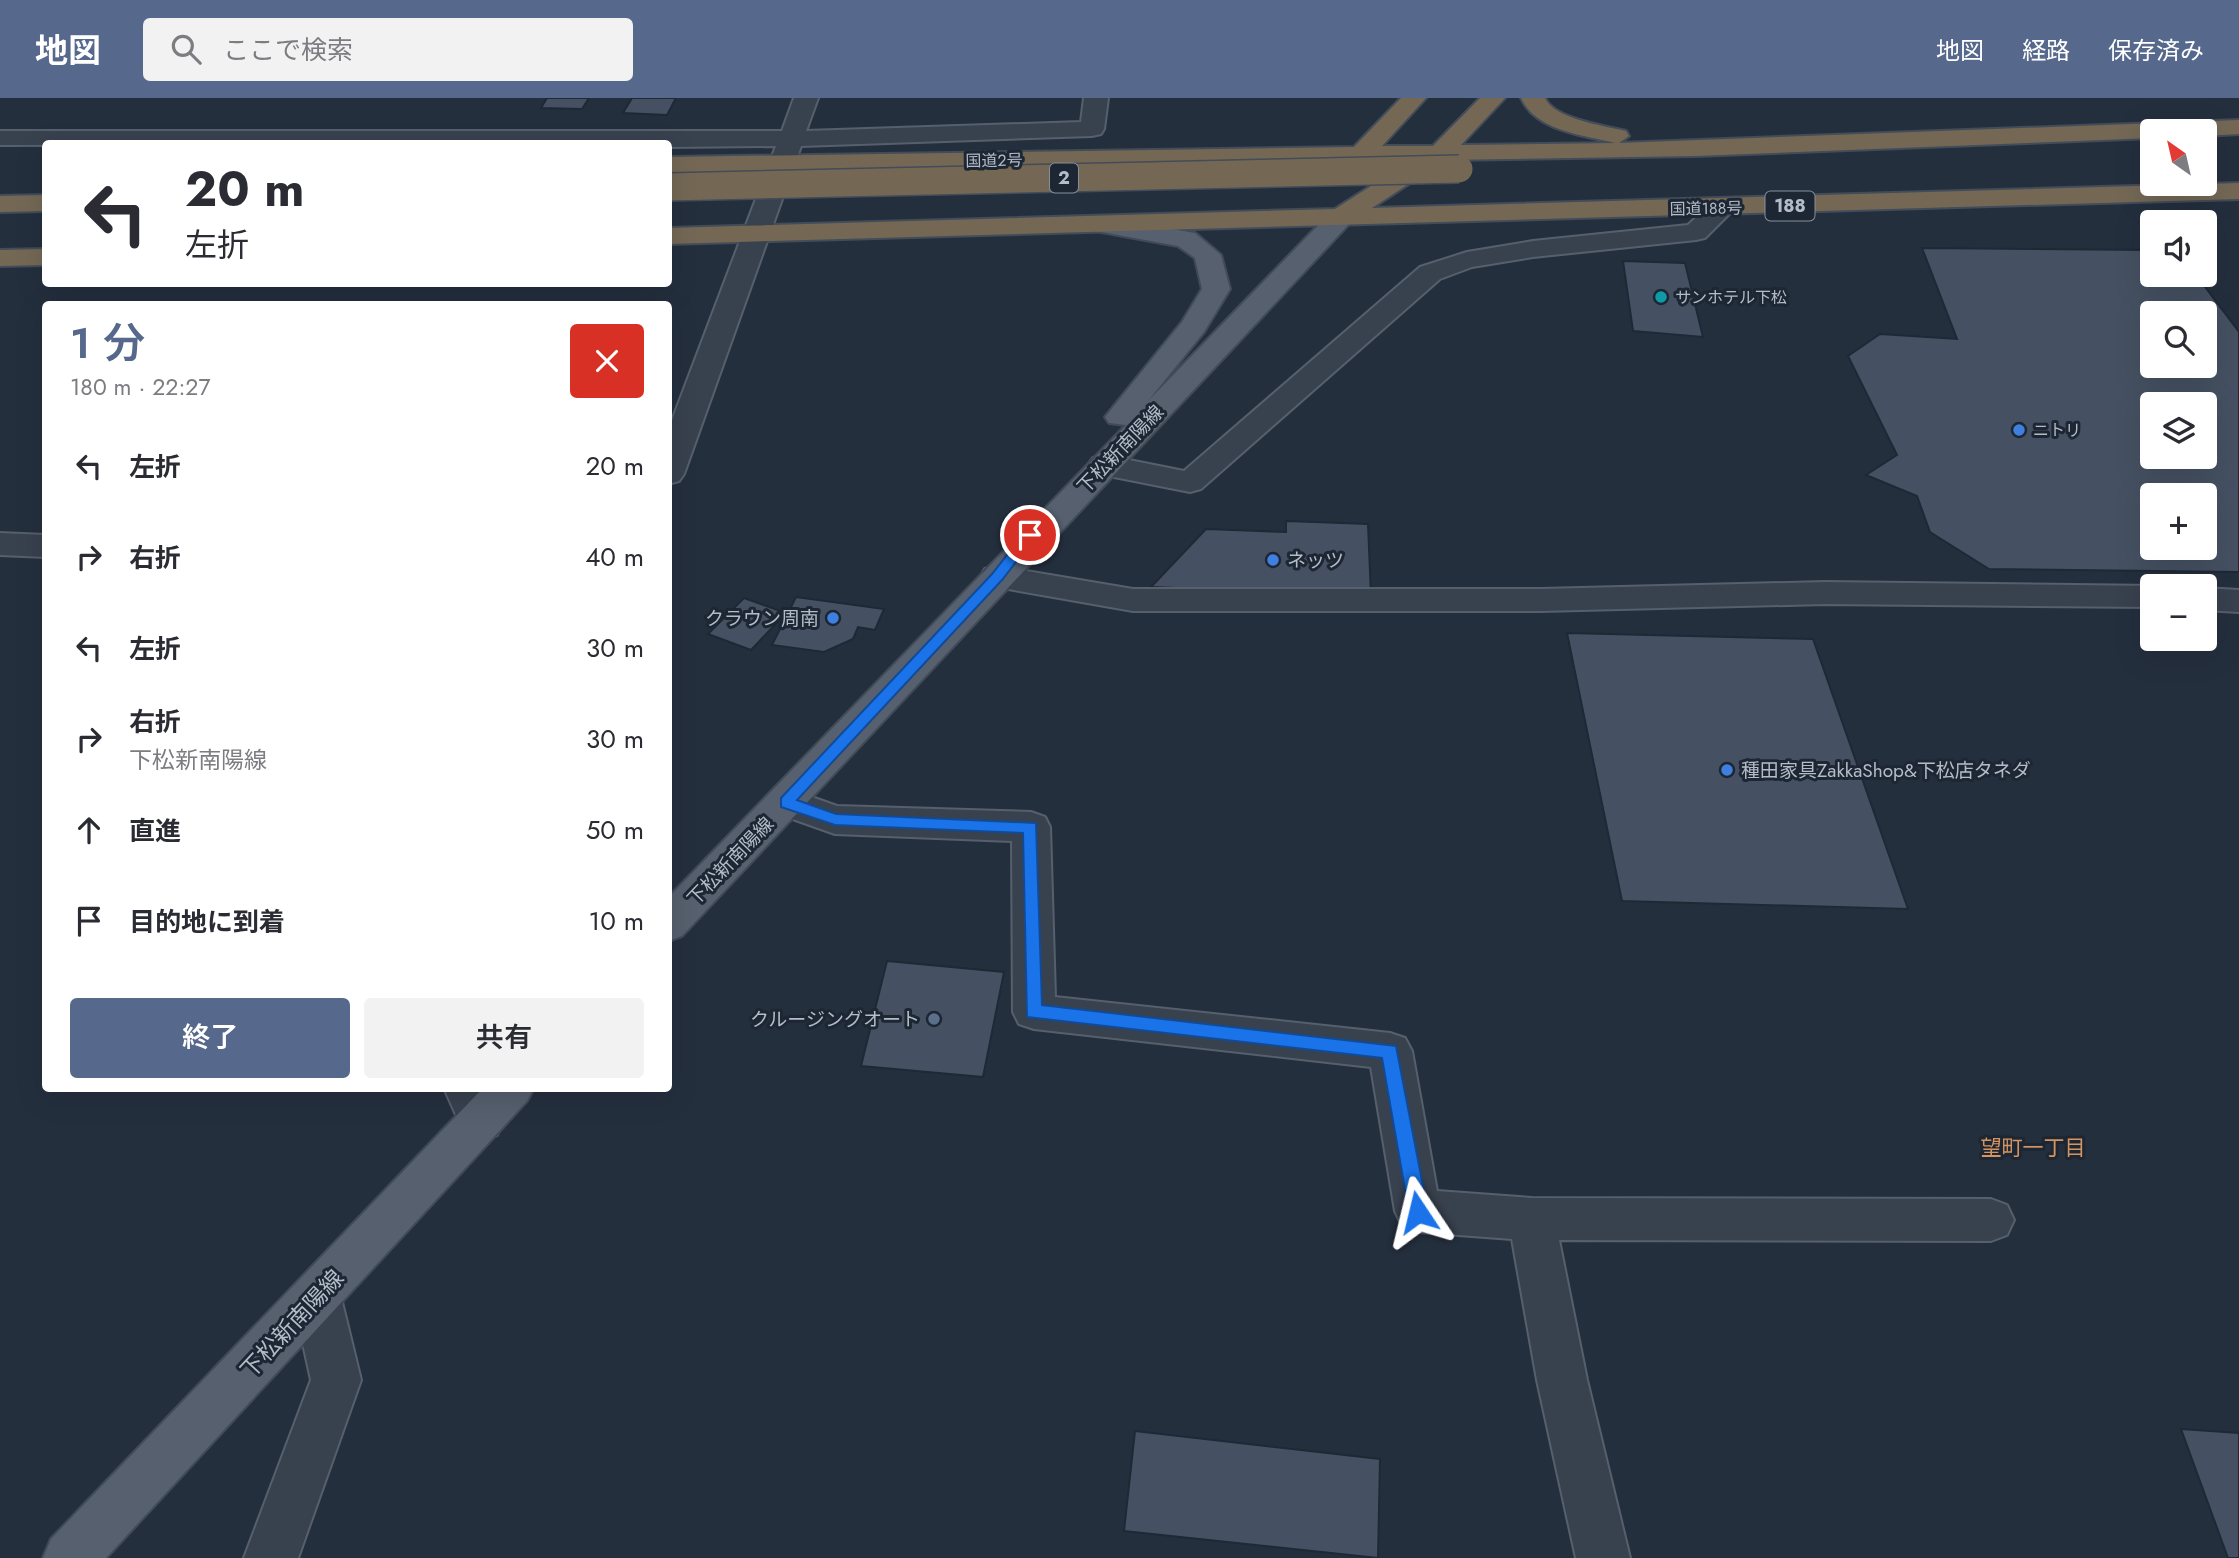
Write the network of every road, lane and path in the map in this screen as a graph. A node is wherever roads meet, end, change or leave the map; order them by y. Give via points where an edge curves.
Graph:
1 (806, 98) edge
2 (1096, 98) edge
3 (1415, 98) edge
4 (1493, 98) edge
5 (1533, 98) edge
6 (2239, 127) edge
7 (0, 138) edge
8 (268, 140) edge
9 (672, 148) edge
10 (2239, 148) edge
11 (1695, 149) junction
12 (2217, 149) edge
13 (2140, 150) edge
14 (785, 151) junction
15 (1362, 153) junction
16 (1450, 160) junction
17 (672, 165) edge
18 (42, 180) edge
19 (0, 181) edge
20 (672, 187) edge
21 (2239, 191) edge
22 (42, 202) edge
23 (0, 204) edge
24 (1722, 208) junction
25 (1340, 216) junction
26 (1105, 225) junction
27 (755, 233) junction
28 (672, 236) edge
29 (42, 257) edge
30 (0, 258) edge
31 (672, 463) edge
32 (1104, 465) junction
33 (0, 544) edge
34 (42, 546) edge
35 (997, 577) junction
36 (2140, 596) edge
37 (2217, 600) edge
38 (2239, 601) edge
39 (786, 802) junction
40 (672, 921) edge
41 (487, 1099) edge
42 (1532, 1219) junction
43 (1991, 1220) dead end
44 (317, 1298) junction
45 (70, 1558) edge
46 (271, 1558) edge
47 (1603, 1558) edge

1 - 14 street
2 - 14 street via 1092,129
3 - 15 highway
4 - 16 highway
5 - 11 highway via 1538,109 1570,125
6 - 11 highway
7 - 8 street
9 - 14 street
10 - 12 highway
11 - 16 highway
13 - 16 highway
14 - 15 highway, 国道2号 / 2
14 - 17 highway, 国道2号 / 2
14 - 27 street
15 - 16 highway
15 - 25 highway
16 - 20 highway, 国道2号 / 2, bridge
16 - 25 highway
18 - 19 highway
21 - 24 highway, 国道188号 / 188
22 - 23 highway
24 - 25 highway, 国道188号 / 188
24 - 32 street via 1696,232 1533,249 1466,260 1430,273 1190,482
25 - 26 highway
25 - 32 main road, 下松新南陽線
26 - 27 highway
26 - 35 main road via 1185,239 1208,255 1216,289 1194,326
27 - 28 highway
27 - 31 street
29 - 30 highway
32 - 35 main road, 下松新南陽線
33 - 34 street
35 - 36 street via 1133,600 1541,600 1825,593
35 - 39 main road, 下松新南陽線
37 - 38 street
39 - 40 main road, 下松新南陽線
39 - 42 street via 835,820 1031,827 1034,1012 1390,1051 1418,1212
41 - 44 main road, 下松新南陽線
42 - 43 street
42 - 47 street via 1562,1380
44 - 45 main road, 下松新南陽線
44 - 46 street via 336,1380

